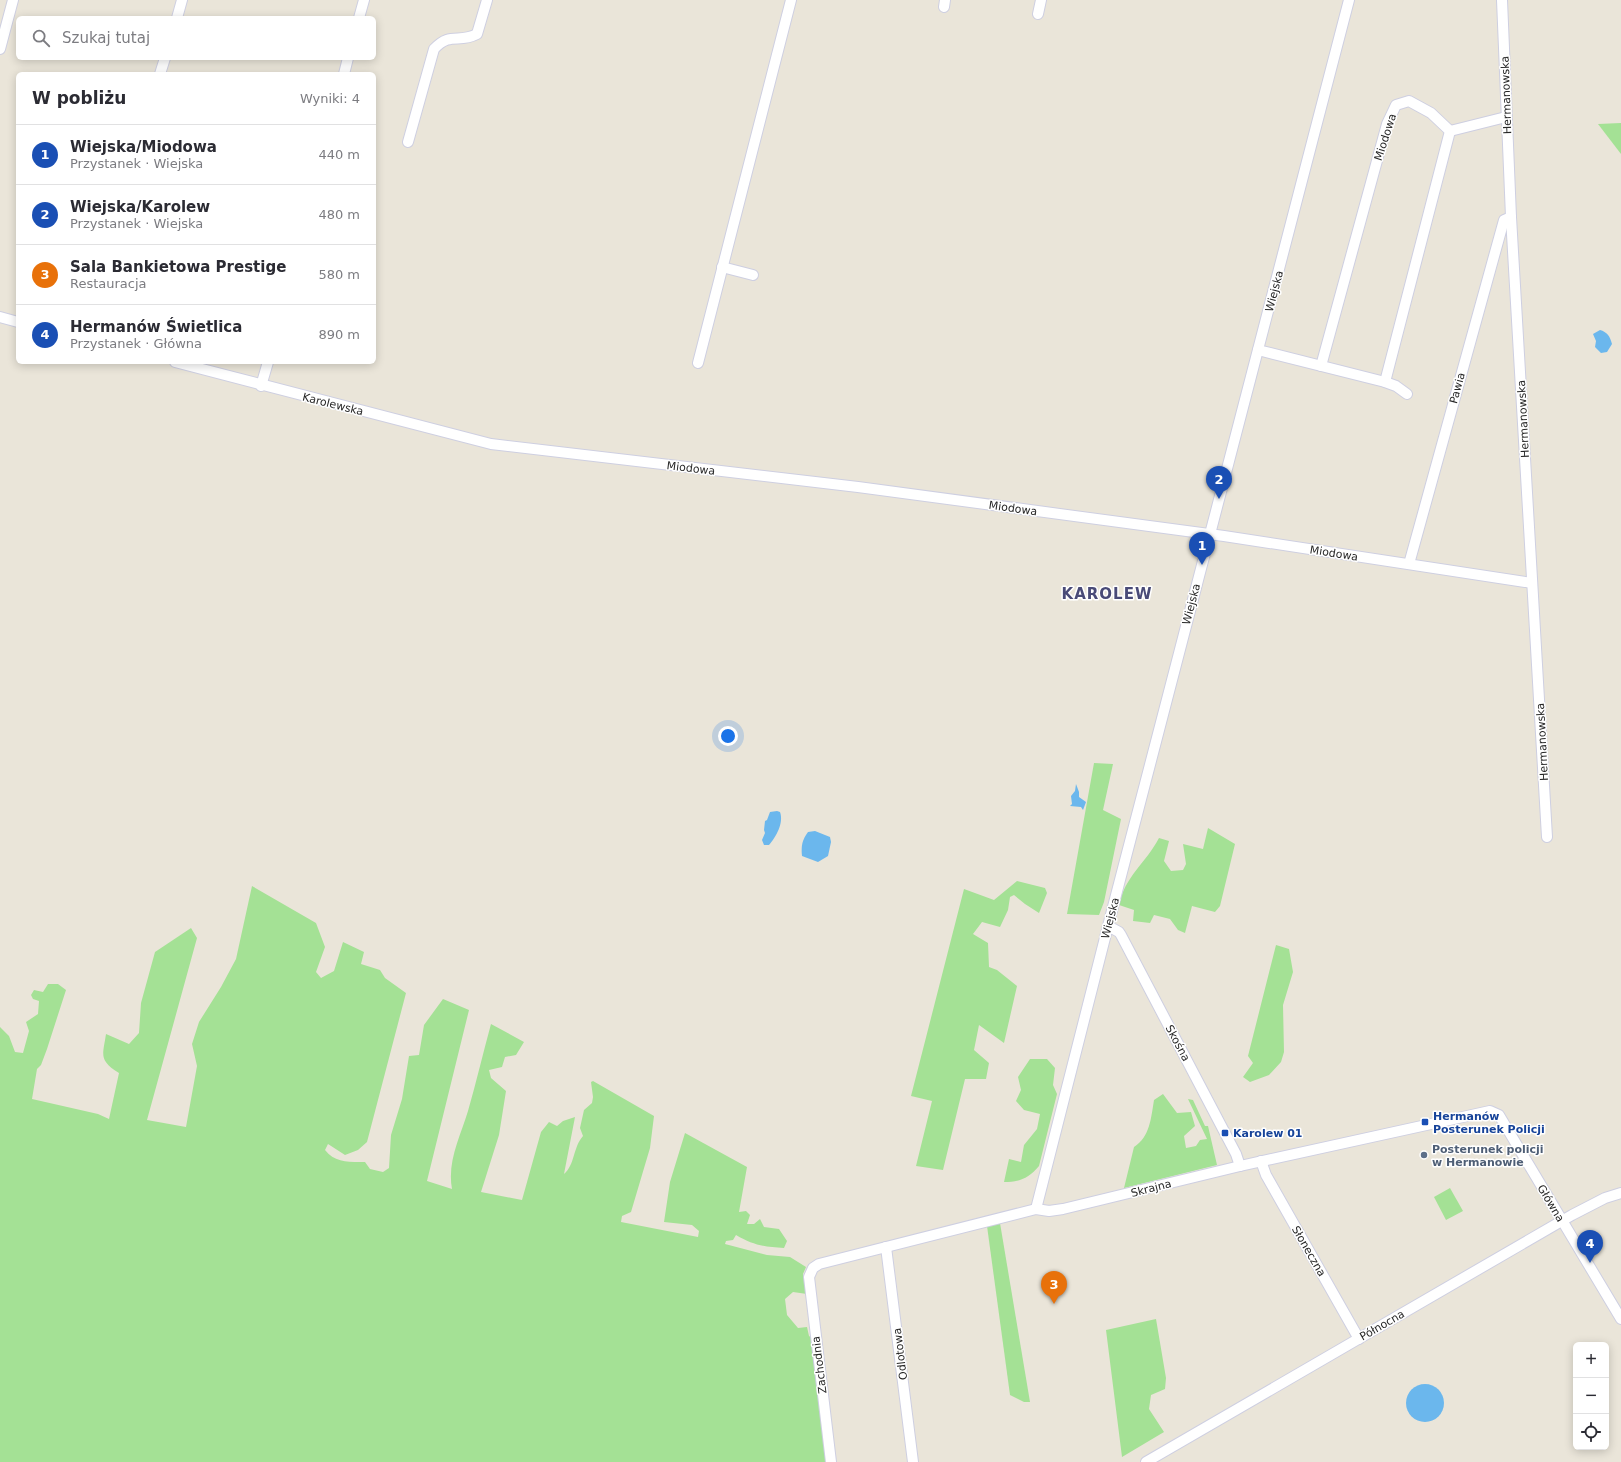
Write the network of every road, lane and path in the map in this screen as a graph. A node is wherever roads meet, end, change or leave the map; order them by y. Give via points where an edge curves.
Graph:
1 (13, 0) edge
2 (182, 0) edge
3 (364, 0) edge
4 (487, 0) edge
5 (791, 0) edge
6 (1042, 0) edge
7 (1349, 0) edge
8 (1502, 0) edge
9 (1038, 14) dead end
10 (177, 16) edge
11 (360, 16) edge
12 (0, 49) edge
13 (164, 60) edge
14 (348, 60) edge
15 (161, 72) edge
16 (344, 72) edge
17 (1506, 116) junction
18 (1450, 131) junction
19 (408, 142) dead end
20 (1511, 217) junction
21 (722, 267) junction
22 (753, 275) dead end
23 (0, 317) edge
24 (16, 321) edge
25 (1258, 350) junction
26 (698, 363) dead end
27 (191, 364) edge
28 (267, 364) edge
29 (1321, 366) junction
30 (1385, 382) junction
31 (261, 386) junction
32 (1407, 394) dead end
33 (492, 444) joint
34 (1210, 534) junction
35 (1409, 564) junction
36 (1532, 583) junction
37 (1547, 837) dead end
38 (1108, 926) junction
39 (1490, 1111) joint
40 (1261, 1161) junction
41 (1240, 1166) junction
42 (1621, 1193) edge
43 (1036, 1209) junction
44 (1562, 1221) junction
45 (886, 1247) junction
46 (813, 1268) joint
47 (1621, 1319) edge
48 (1359, 1339) junction
49 (831, 1462) edge
50 (913, 1462) edge
51 (1146, 1462) edge

1 - 12 street
2 - 10 street
3 - 11 street
4 - 19 street via 477,34 469,38 449,38 434,49
5 - 21 street
6 - 9 street
7 - 25 street, Wiejska
8 - 17 street, Hermanowska
13 - 15 street
14 - 16 street
17 - 18 street
17 - 20 street, Hermanowska
18 - 29 street, Miodowa via 1431,113 1409,101 1396,105 1387,124
18 - 30 street
20 - 35 street, Pawia via 1504,220
20 - 36 street, Hermanowska
21 - 22 street
21 - 26 street
23 - 24 street
25 - 29 street
25 - 34 street, Wiejska
27 - 31 street, Karolewska
28 - 31 street
29 - 30 street
30 - 32 street
31 - 33 street, Karolewska
33 - 34 street, Miodowa via 858,487
34 - 35 street, Miodowa
34 - 38 street, Wiejska
35 - 36 street, Miodowa
36 - 37 street, Hermanowska
38 - 41 street, Skośna via 1121,935
38 - 43 street, Wiejska
39 - 40 street, Skrajna
39 - 44 street, Główna via 1499,1115
40 - 41 street, Skrajna
40 - 48 street, Słoneczna
41 - 43 street, Skrajna via 1063,1209
42 - 44 street, Północna via 1605,1198
43 - 45 street, Skrajna
44 - 47 street, Główna
44 - 48 street, Północna
45 - 46 street, Skrajna via 829,1261
45 - 50 street, Odlotowa
46 - 49 street, Zachodnia via 809,1277
48 - 51 street, Północna

